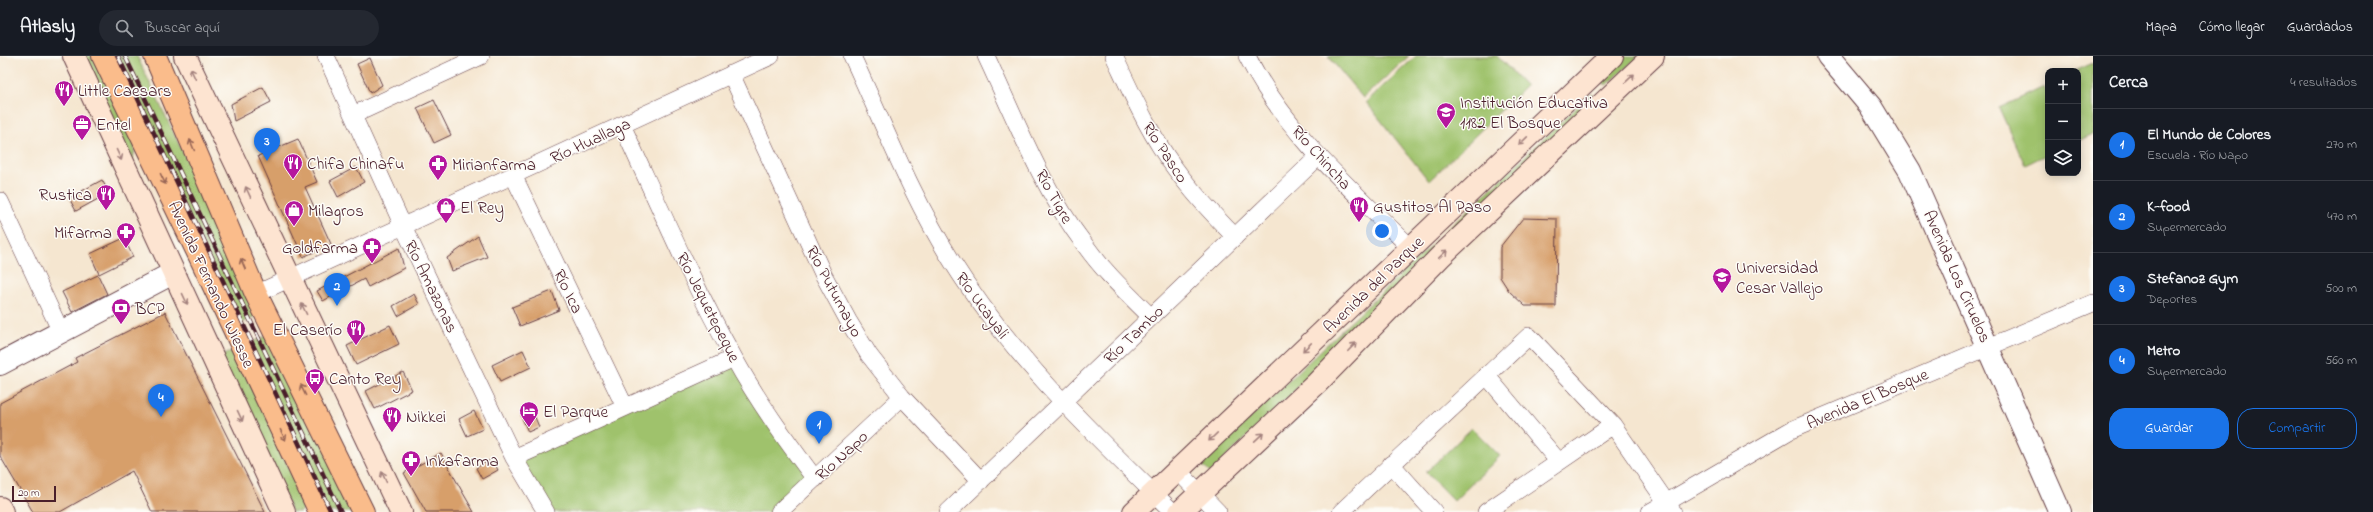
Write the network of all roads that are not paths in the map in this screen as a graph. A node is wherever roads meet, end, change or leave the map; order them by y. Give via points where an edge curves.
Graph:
1 (74, 56) edge
2 (103, 56) edge
3 (155, 56) edge
4 (185, 56) edge
5 (326, 56) edge
6 (481, 56) edge
7 (771, 56) edge
8 (852, 56) edge
9 (986, 56) edge
10 (1114, 56) edge
11 (1247, 56) edge
12 (1612, 56) edge
13 (1653, 56) edge
14 (1828, 56) edge
15 (731, 74) junction
16 (1590, 77) junction
17 (1609, 97) junction
18 (353, 115) junction
19 (622, 125) junction
20 (1318, 157) junction
21 (513, 175) junction
22 (0, 201) edge
23 (403, 226) junction
24 (1235, 237) junction
25 (1411, 248) junction
26 (173, 273) junction
27 (289, 279) junction
28 (256, 294) junction
29 (2093, 303) edge
30 (1151, 317) junction
31 (61, 332) junction
32 (1989, 346) junction
33 (734, 358) junction
34 (0, 364) edge
35 (1486, 375) junction
36 (902, 397) junction
37 (1063, 402) junction
38 (625, 407) junction
39 (1613, 426) junction
40 (514, 458) junction
41 (1559, 462) junction
42 (1391, 464) junction
43 (1178, 471) junction
44 (815, 479) junction
45 (980, 481) junction
46 (1200, 493) junction
47 (1154, 494) junction
48 (1670, 507) edge
49 (0, 508) edge
50 (2, 512) edge
51 (284, 512) edge
52 (320, 512) edge
53 (363, 512) edge
54 (401, 512) edge
55 (546, 512) edge
56 (779, 512) edge
57 (948, 512) edge
58 (1134, 512) edge
59 (1173, 512) edge
60 (1180, 512) edge
61 (1218, 512) edge
62 (1341, 512) edge
63 (1434, 512) edge
64 (1486, 512) edge
65 (1650, 512) edge
66 (2060, 512) edge

1 -> 26 main road, Avenida Fernando Wiesse
2 -> 52 main road, Avenida Fernando Wiesse
28 -> 3 main road
27 -> 4 main road
5 - 18 street, Río Amazonas
6 - 18 street
7 - 15 street, Río Huallaga
8 - 37 street, Río Ucayali via 928,220 952,262 1009,341
9 - 30 street, Río Tigre via 1059,207 1084,245 1111,277
10 - 24 street, Río Pasco via 1146,122 1174,167 1198,198
11 - 20 street, Río Chincha via 1277,106
12 - 16 main road, Avenida del Parque
17 -> 13 main road, Avenida del Parque
14 - 32 street, Avenida Los Ciruelos via 1871,107 1900,152 1933,218
15 - 19 street, Río Huallaga
15 - 36 street, Río Putumayo via 845,316 869,355
16 - 17 main road
16 -> 25 main road, Avenida del Parque
46 -> 17 main road, Avenida del Parque via 1317,382 1440,257
18 - 23 street, Río Amazonas
19 - 21 street, Río Huallaga
19 - 33 street, Río Jequetepeque
20 - 24 street, Río Tambo
20 - 25 street, Río Chincha
21 - 23 street, Río Huallaga
21 - 38 street, Río Ica
22 - 31 street
23 - 27 street, Río Huallaga
23 - 40 street, Río Amazonas
24 - 30 street, Río Tambo
25 -> 43 main road, Avenida del Parque
26 - 31 street
26 -> 51 main road, Avenida Fernando Wiesse
27 - 28 street, Río Huallaga
54 -> 27 main road
53 -> 28 main road
29 - 32 street, Avenida El Bosque
30 - 37 street, Río Tambo
31 - 34 street
32 - 48 street, Avenida El Bosque via 1791,430
32 - 66 street, Avenida Los Ciruelos
33 - 38 street
33 - 44 street, Río Jequetepeque via 774,423
35 - 39 street via 1529,336
35 - 41 street
35 - 42 street
36 - 44 street, Río Napo
36 - 45 street, Río Putumayo
37 - 45 street, Río Tambo
37 - 47 street, Río Ucayali
38 - 40 street
39 - 41 street
39 - 48 street
40 - 55 street, Río Amazonas
41 - 64 street
42 - 62 street
42 - 63 street
43 - 46 street
43 - 47 main road, Avenida del Parque
44 - 56 street, Río Napo
45 - 57 street, Río Tambo
46 - 60 main road, Avenida del Parque
46 - 61 street
47 - 58 main road, Avenida del Parque
47 - 59 street, Río Ucayali
48 - 65 street, Avenida El Bosque
49 - 50 main road

